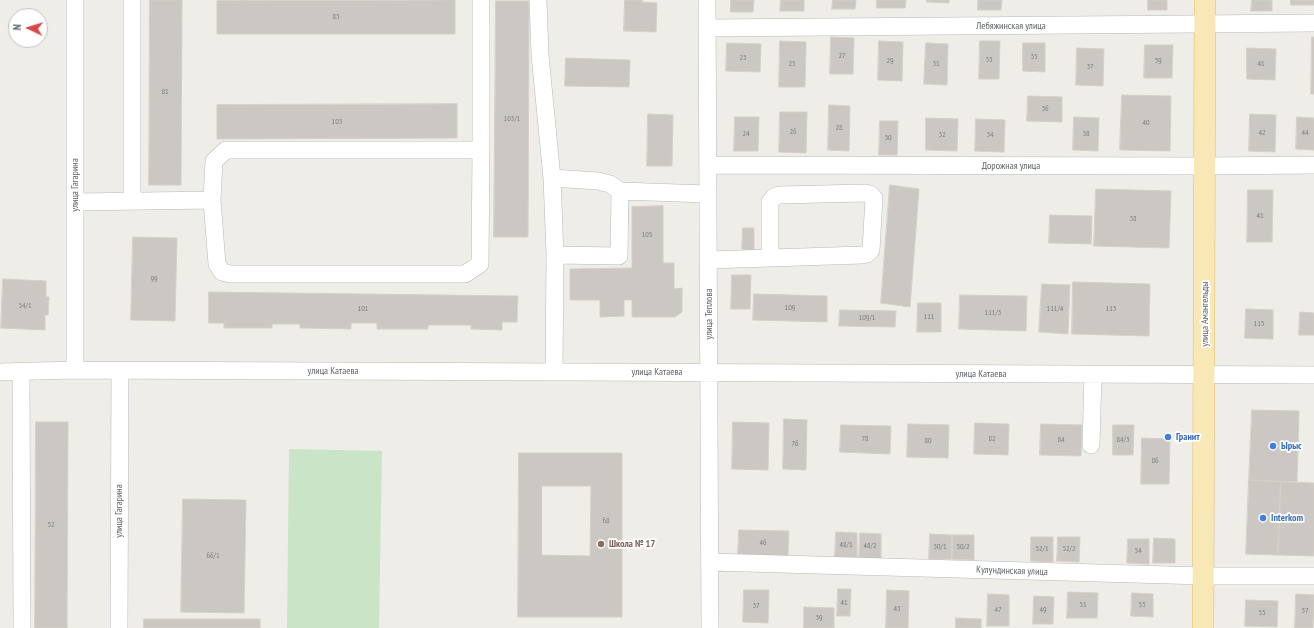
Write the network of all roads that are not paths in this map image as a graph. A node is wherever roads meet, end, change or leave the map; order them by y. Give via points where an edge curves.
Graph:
1 (75, 0) edge
2 (132, 0) edge
3 (481, 0) edge
4 (538, 0) edge
5 (707, 0) edge
6 (1205, 0) edge
7 (1314, 23) edge
8 (1205, 24) junction
9 (707, 28) junction
10 (481, 150) junction
11 (708, 165) junction
12 (1314, 165) edge
13 (1205, 166) junction
14 (552, 178) junction
15 (620, 191) junction
16 (708, 194) junction
17 (212, 200) junction
18 (132, 201) junction
19 (75, 202) junction
20 (555, 255) junction
21 (770, 258) junction
22 (708, 260) junction
23 (75, 370) junction
24 (120, 371) junction
25 (0, 372) edge
26 (21, 372) junction
27 (554, 372) junction
28 (709, 372) junction
29 (1093, 375) junction
30 (1314, 375) edge
31 (1204, 376) junction
32 (1091, 445) dead end
33 (710, 562) junction
34 (1204, 576) junction
35 (1314, 576) edge
36 (22, 628) edge
37 (119, 628) edge
38 (710, 628) edge
39 (1204, 628) edge

1 - 19 street, улица Гагарина
2 - 18 street
3 - 10 street
4 - 14 street via 540,55
5 - 9 street, улица Теплова
6 - 8 main road, улица Амангельды
7 - 8 street, Лебяжинская улица
8 - 9 street, Лебяжинская улица
8 - 13 main road, улица Амангельды
9 - 11 street, улица Теплова
10 - 17 street via 226,150 214,161
10 - 17 street via 480,264 465,274 222,272 217,264
11 - 13 street, Дорожная улица
11 - 16 street, улица Теплова
12 - 13 street, Дорожная улица
13 - 31 main road, улица Амангельды
14 - 15 street via 598,181 610,184
14 - 20 street
15 - 16 street
15 - 20 street via 619,256
16 - 22 street, улица Теплова
17 - 18 street
18 - 19 street
19 - 23 street, улица Гагарина
20 - 27 street
21 - 21 street via 770,202 774,197 865,193 874,198 871,250 867,254
21 - 22 street
22 - 28 street, улица Теплова
23 - 24 street, улица Катаева
23 - 26 street, улица Катаева
24 - 27 street, улица Катаева
24 - 37 street, улица Гагарина
25 - 26 street, улица Катаева
26 - 36 street
27 - 28 street, улица Катаева
28 - 29 street, улица Катаева
28 - 33 street, улица Теплова
29 - 31 street, улица Катаева
29 - 32 street
30 - 31 street, улица Катаева
31 - 34 main road, улица Амангельды
33 - 34 street, Кулундинская улица
33 - 38 street, улица Теплова
34 - 35 street, Кулундинская улица
34 - 39 main road, улица Амангельды

